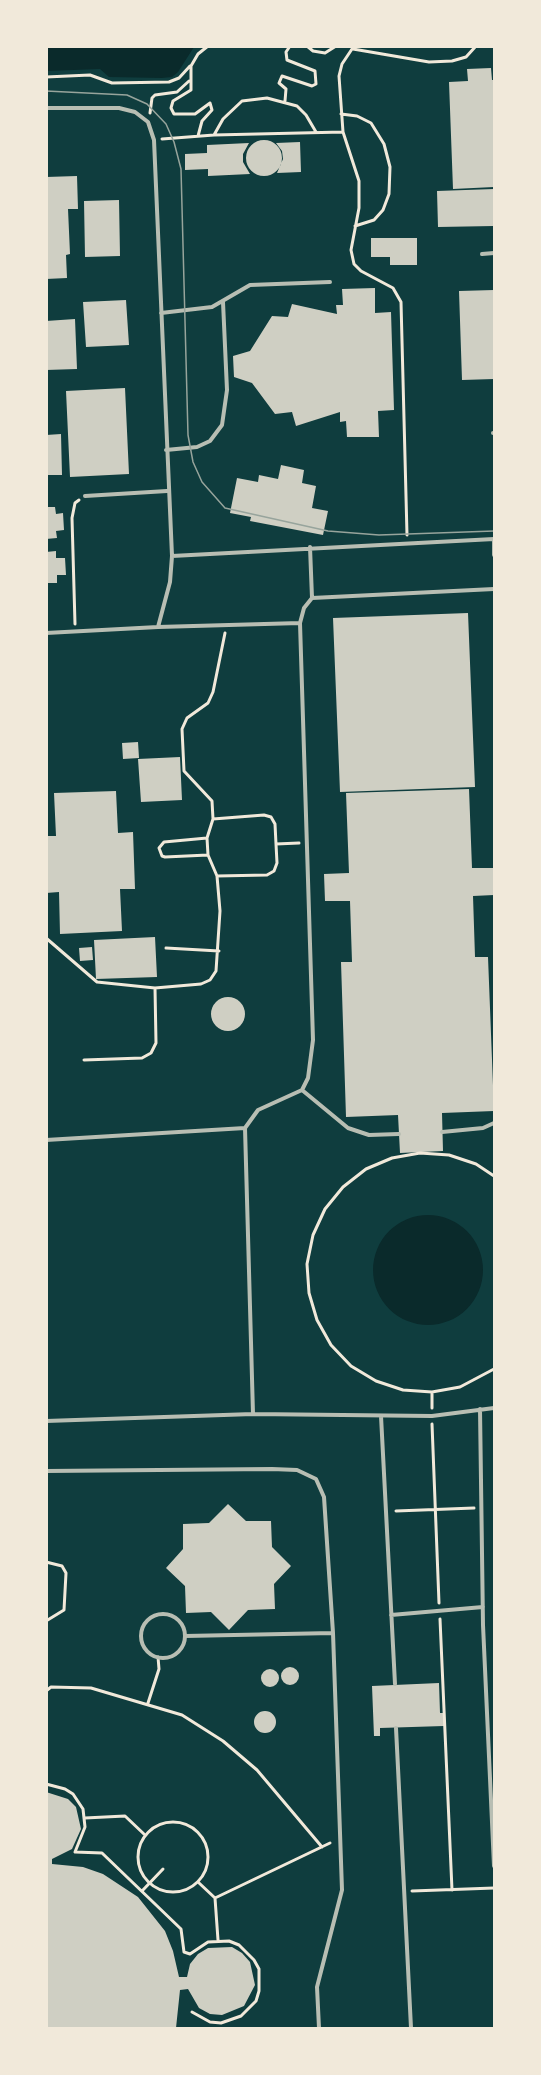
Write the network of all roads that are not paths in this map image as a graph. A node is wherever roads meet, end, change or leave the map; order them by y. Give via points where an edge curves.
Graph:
1 (46, 108) edge
2 (495, 253) edge
3 (482, 254) dead end
4 (330, 282) dead end
5 (223, 302) junction
6 (161, 313) junction
7 (166, 450) junction
8 (167, 491) junction
9 (85, 496) road end
10 (494, 539) edge
11 (310, 547) junction
12 (495, 555) edge
13 (172, 556) junction
14 (495, 589) edge
15 (312, 598) junction
16 (300, 623) junction
17 (158, 627) junction
18 (46, 633) edge
19 (302, 1090) junction
20 (495, 1123) edge
21 (245, 1128) junction
22 (442, 1132) dead end
23 (399, 1134) dead end
24 (46, 1140) edge
25 (495, 1408) edge
26 (480, 1409) junction
27 (253, 1414) junction
28 (381, 1416) junction
29 (46, 1421) edge
30 (46, 1472) edge
31 (483, 1606) junction
32 (392, 1615) junction
33 (333, 1633) junction
34 (185, 1636) junction
35 (395, 1684) dead end
36 (396, 1728) dead end
37 (493, 1798) edge
38 (494, 1828) edge
39 (495, 1866) edge
40 (319, 2028) edge
41 (411, 2028) edge

1 - 6 lane via 119,108 135,112 148,122 154,140
2 - 3 lane
4 - 5 lane via 250,285
5 - 6 lane via 212,307
5 - 7 lane via 227,390 222,425 210,441 197,447
6 - 7 lane
7 - 8 lane
8 - 9 lane
8 - 13 lane
10 - 11 lane
10 - 12 lane
11 - 13 lane
11 - 15 lane
13 - 17 lane via 170,582
14 - 15 lane
15 - 16 lane
16 - 17 lane
16 - 19 lane via 313,1040 308,1078
17 - 18 lane
19 - 21 lane via 258,1110
19 - 23 lane via 348,1128 369,1135
20 - 22 lane
21 - 24 lane
21 - 27 lane
25 - 26 lane
26 - 28 lane via 432,1416
26 - 31 lane
27 - 28 lane
27 - 29 lane
28 - 32 lane
30 - 33 lane via 272,1469 297,1470 316,1479 324,1497
31 - 32 lane
31 - 37 lane
32 - 35 lane
33 - 34 lane
33 - 40 lane via 342,1890 317,1987
34 - 34 lane via 174,1617 160,1614 152,1616 142,1628 146,1650 158,1657 166,1658 179,1651
36 - 41 lane
37 - 38 lane
38 - 39 lane

